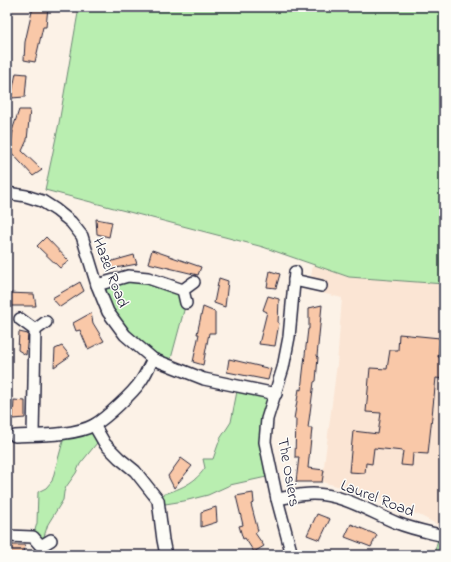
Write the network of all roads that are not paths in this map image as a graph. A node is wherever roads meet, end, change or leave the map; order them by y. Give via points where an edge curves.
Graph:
1 (7, 193) edge
2 (194, 282) dead end
3 (98, 285) junction
4 (321, 286) dead end
5 (183, 290) junction
6 (186, 303) dead end
7 (20, 319) dead end
8 (46, 322) dead end
9 (35, 330) junction
10 (153, 359) junction
11 (276, 394) junction
12 (94, 425) junction
13 (33, 435) junction
14 (14, 436) dead end
15 (277, 499) junction
16 (7, 536) edge
17 (444, 536) edge
18 (51, 540) dead end
19 (40, 551) edge
20 (166, 555) edge
21 (292, 555) edge

1 - 3 street, Hazel Road via 42,201 71,222 82,236
2 - 5 street
3 - 5 street via 128,276 148,278
3 - 10 street, Hazel Road via 108,312 125,335
4 - 11 street, The Osiers via 294,276 289,337
5 - 6 street
7 - 9 street
8 - 9 street
9 - 13 street
10 - 11 street, Hazel Road via 204,379
10 - 12 street via 140,382
11 - 15 street, The Osiers via 267,419 266,442
12 - 13 street via 58,434
12 - 20 street via 105,444 135,471 158,500
13 - 14 street
15 - 17 street, Laurel Road via 314,494 331,496 399,524
15 - 21 street, The Osiers
16 - 19 street via 33,537
18 - 19 street

